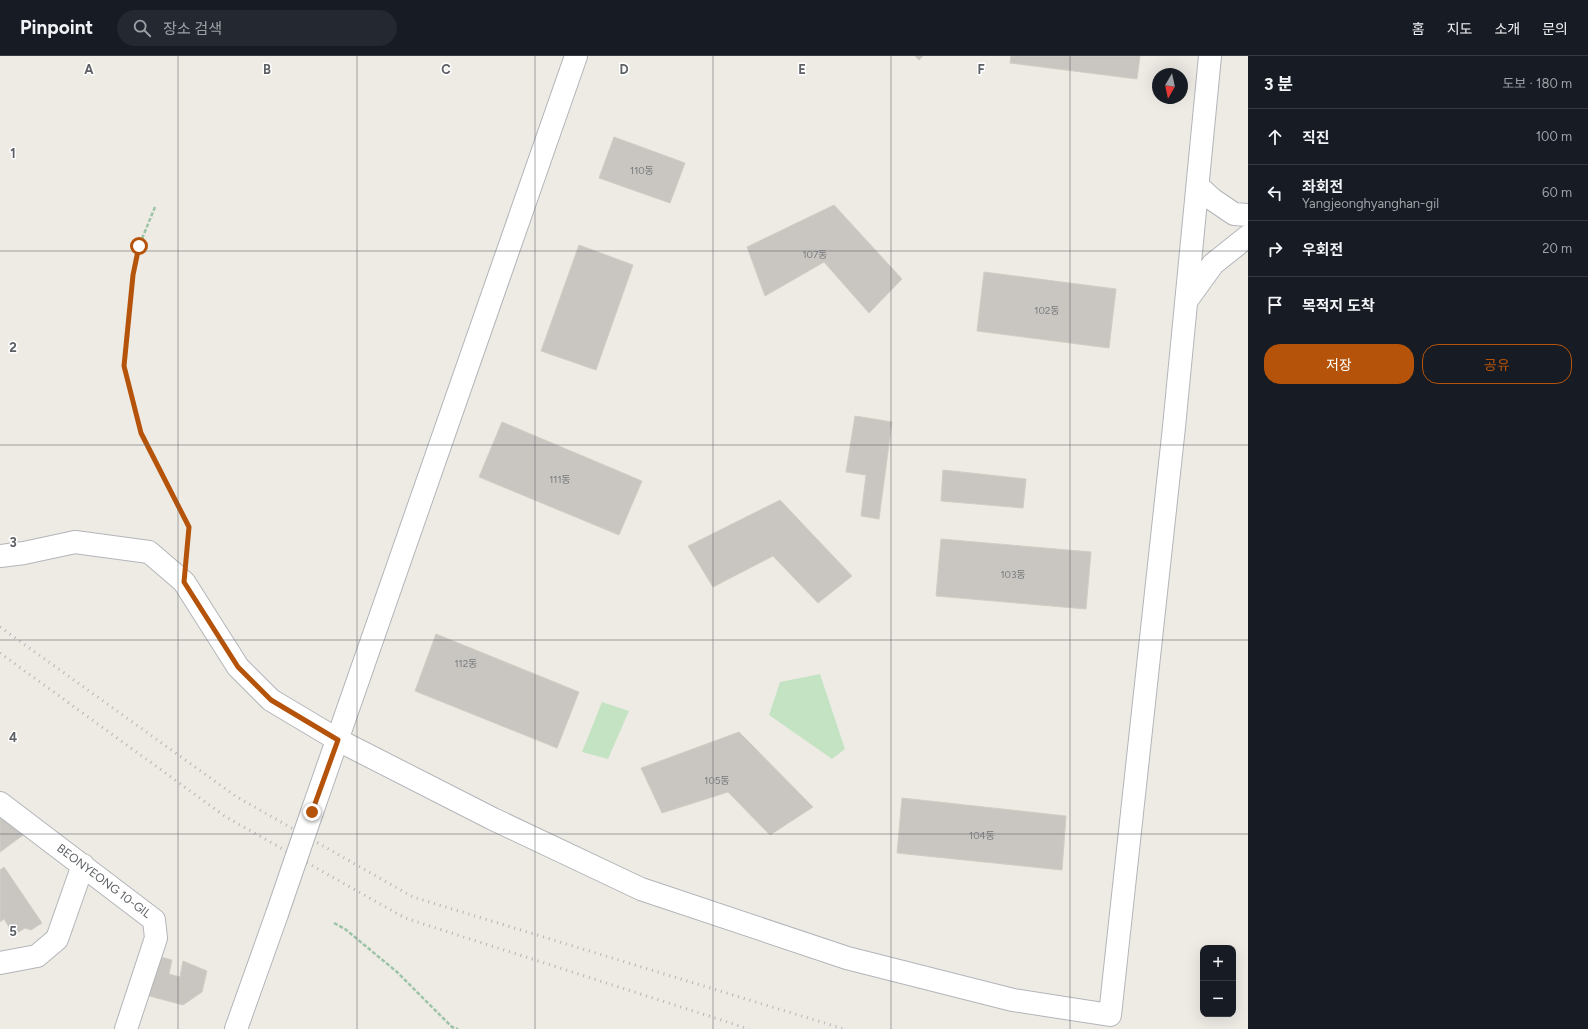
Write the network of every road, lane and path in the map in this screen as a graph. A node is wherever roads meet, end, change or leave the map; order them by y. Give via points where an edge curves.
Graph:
1 (576, 56) edge
2 (1210, 56) edge
3 (1198, 186) junction
4 (155, 207) dead end
5 (1248, 215) edge
6 (1248, 236) edge
7 (1186, 301) junction
8 (0, 556) edge
9 (184, 582) junction
10 (338, 740) junction
11 (0, 803) edge
12 (83, 865) junction
13 (334, 923) dead end
14 (0, 963) edge
15 (126, 1029) edge
16 (236, 1029) edge
17 (458, 1029) edge

1 - 10 street
2 - 3 street
3 - 5 street via 1234,214
3 - 7 street
4 - 9 path via 139,246 133,275 124,366 141,433 189,527
6 - 7 street via 1213,264
7 - 10 street via 1110,1014 1013,1000 847,958 641,889 494,819
8 - 9 street via 75,542 114,547 148,552
9 - 10 street via 238,667 271,700
10 - 16 street, bridge
11 - 12 street, BEONYEONG 10-GIL
12 - 14 street via 57,940 37,956
12 - 15 street, BEONYEONG 10-GIL via 154,920 156,938
13 - 17 path via 345,929 397,972 452,1027

